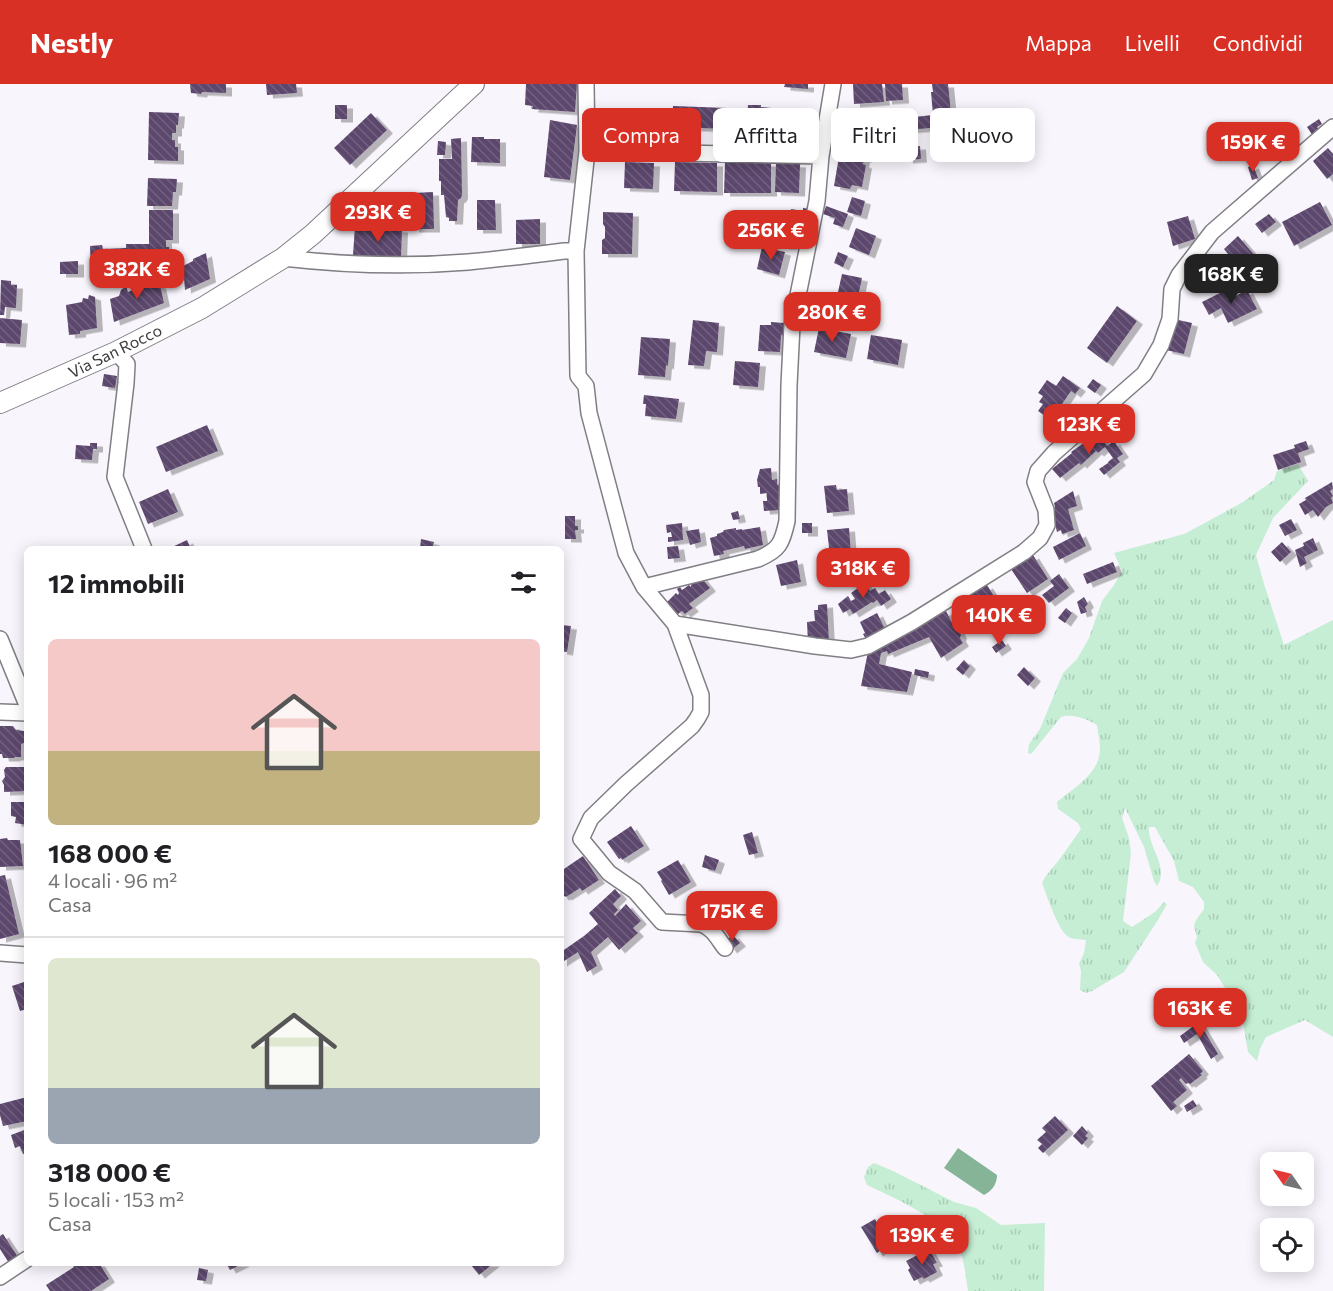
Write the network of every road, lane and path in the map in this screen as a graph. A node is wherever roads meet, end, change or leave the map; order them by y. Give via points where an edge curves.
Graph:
1 (474, 84) edge
2 (586, 84) edge
3 (833, 84) edge
4 (586, 108) edge
5 (1333, 127) edge
6 (701, 153) edge
7 (821, 156) junction
8 (586, 162) edge
9 (576, 251) junction
10 (283, 258) junction
11 (116, 352) junction
12 (0, 403) edge
13 (143, 546) edge
14 (644, 587) junction
15 (675, 624) junction
16 (0, 639) edge
17 (24, 698) edge
18 (0, 712) edge
19 (24, 712) edge
20 (725, 948) dead end
21 (0, 953) edge
22 (24, 955) edge
23 (24, 1261) edge
24 (0, 1277) edge

1 - 10 street, Via San Rocco
2 - 4 street
3 - 7 street
5 - 15 street via 1212,232 1179,275 1172,289 1170,319 1161,345 1144,374 1038,471 1035,482 1046,510 1047,525 1040,538 1024,552 912,622 868,646 851,650
6 - 7 street
7 - 14 street via 817,201 792,325 787,521 783,540 758,560
8 - 9 street
9 - 10 street via 407,265
9 - 14 street via 578,376 586,386 589,413 626,553
10 - 11 street, Via San Rocco via 202,308
11 - 12 street, Via San Rocco
11 - 13 street via 127,364 115,477
14 - 15 street
15 - 20 street via 701,694 698,719 591,818 581,839 609,873 635,891 662,922 707,926
16 - 17 street
18 - 19 street
21 - 22 street
23 - 24 street

